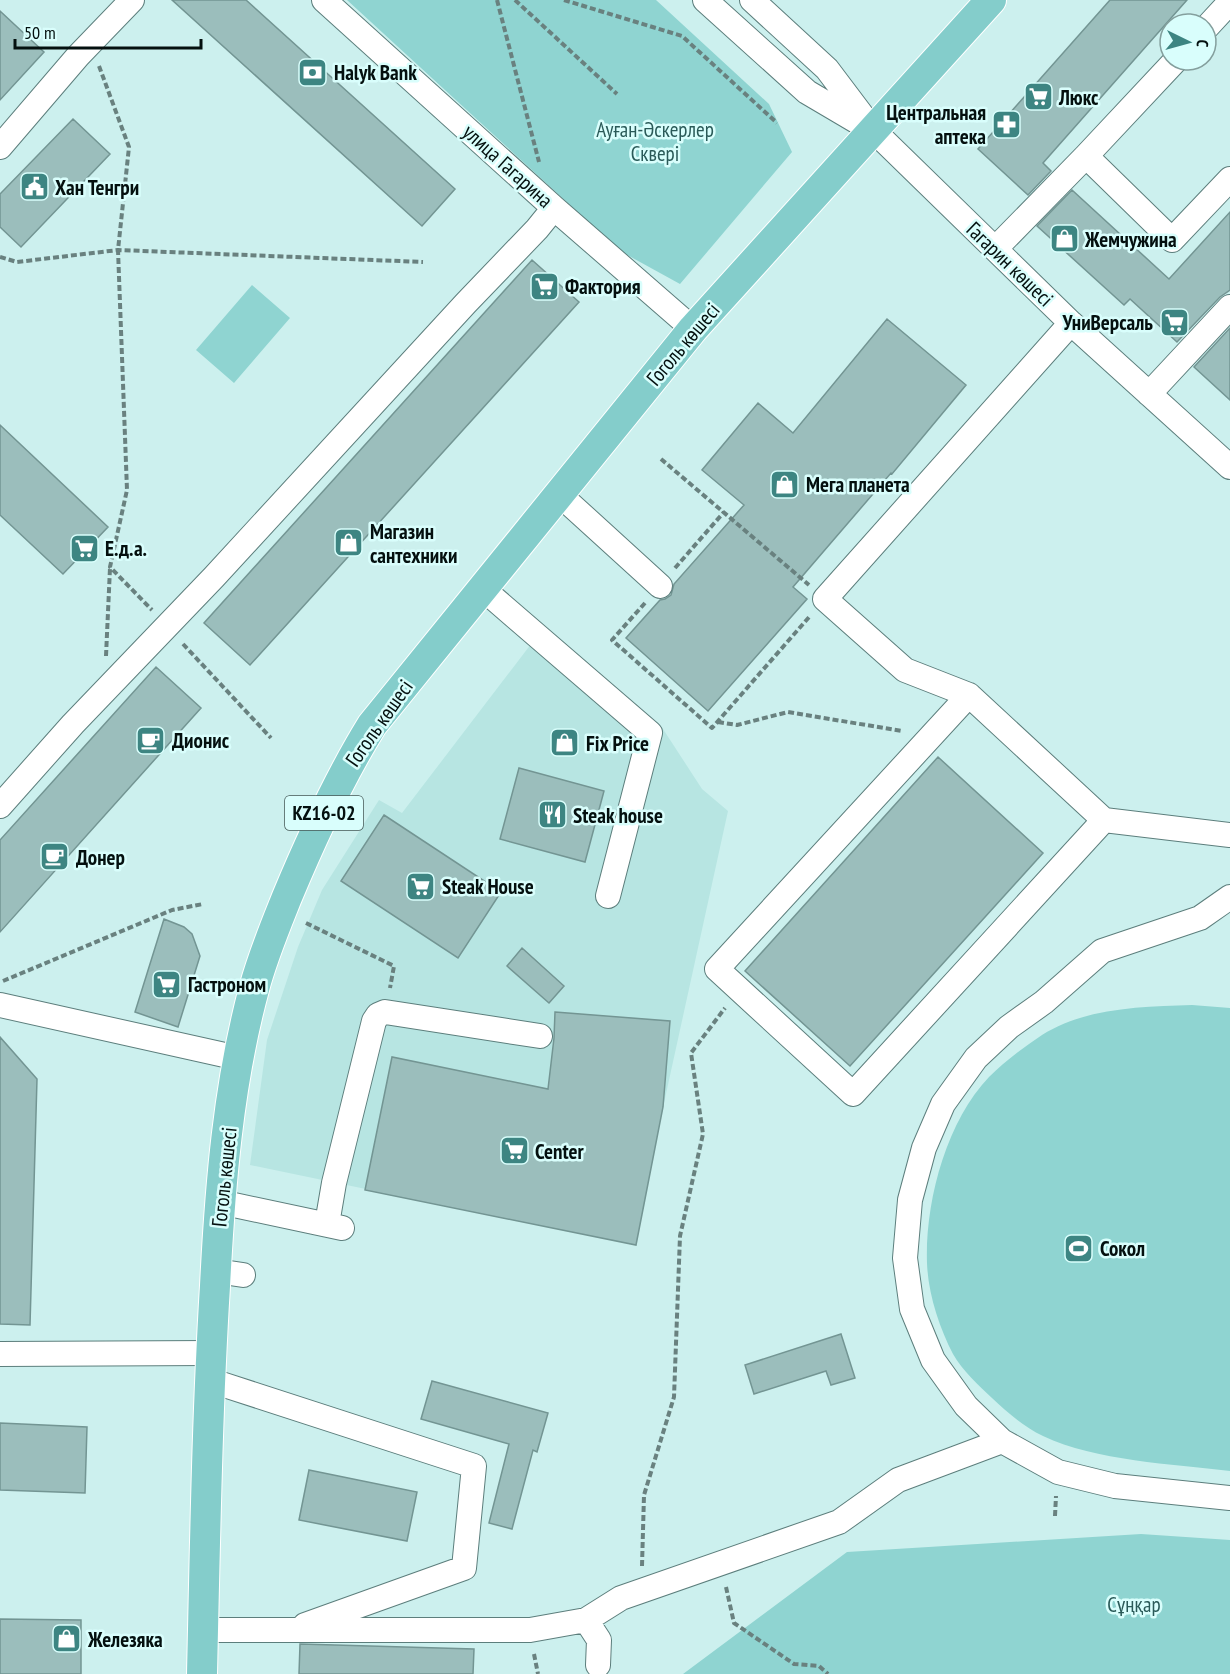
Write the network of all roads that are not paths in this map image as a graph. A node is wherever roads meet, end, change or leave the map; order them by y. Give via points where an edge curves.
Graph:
1 (132, 0) edge
2 (324, 0) edge
3 (705, 0) edge
4 (752, 0) edge
5 (991, 0) edge
6 (1230, 2) edge
7 (1218, 15) edge
8 (1165, 72) edge
9 (873, 130) junction
10 (0, 147) edge
11 (1086, 156) junction
12 (1230, 179) edge
13 (554, 208) junction
14 (995, 249) junction
15 (1230, 307) edge
16 (1071, 323) junction
17 (693, 329) junction
18 (1149, 394) junction
19 (1230, 467) edge
20 (560, 494) junction
21 (660, 586) road end
22 (483, 589) junction
23 (969, 695) junction
24 (0, 806) edge
25 (1104, 820) junction
26 (1230, 835) edge
27 (609, 896) dead end
28 (1230, 897) edge
29 (0, 1005) edge
30 (540, 1036) dead end
31 (238, 1058) junction
32 (220, 1202) junction
33 (0, 1354) edge
34 (210, 1367) junction
35 (1002, 1441) junction
36 (1230, 1498) edge
37 (586, 1620) junction
38 (203, 1630) junction
39 (290, 1630) junction
40 (598, 1665) dead end
41 (202, 1674) edge

1 - 10 street
2 - 13 street, улица Гагарина
3 - 9 street, Гагарин көшесі via 807,92
4 - 9 street, Гагарин көшесі via 826,69
5 - 9 main road, Гоголь көшесі
6 - 7 street
8 - 11 street
9 - 14 street, Гагарин көшесі
9 - 17 main road, Гоголь көшесі / KZ16-02
11 - 12 street via 1172,240
11 - 14 street
13 - 17 street, улица Гагарина
13 - 24 street
14 - 16 street, Гагарин көшесі
15 - 18 street
16 - 18 street, Гагарин көшесі
16 - 23 street via 825,599 905,669
17 - 20 main road, Гоголь көшесі / KZ16-02
18 - 19 street, Гагарин көшесі
20 - 21 street
20 - 22 main road, Гоголь көшесі / KZ16-02
22 - 27 street via 650,734
22 - 31 main road, Гоголь көшесі / KZ16-02 via 372,725 348,764 278,920 254,988
23 - 25 street
23 - 25 street via 717,969 853,1094
25 - 26 street
28 - 35 street via 1200,918 1102,951 1009,1027 976,1058 943,1104 924,1148 910,1200 905,1258 912,1309 933,1360 966,1406
29 - 31 street
30 - 32 street via 385,1011 374,1021 334,1183 334,1226
31 - 32 main road, Гоголь көшесі / KZ16-02
32 - 34 main road, Гоголь көшесі / KZ16-02 via 229,1273
33 - 34 street
34 - 38 main road, Гоголь көшесі / KZ16-02
34 - 39 street via 474,1466 464,1568
35 - 36 street via 1058,1472 1114,1486
35 - 37 street via 898,1480 839,1522 621,1598
37 - 39 street via 530,1630
37 - 40 street via 599,1640
38 - 39 street
38 - 41 main road, Гоголь көшесі / KZ16-02

